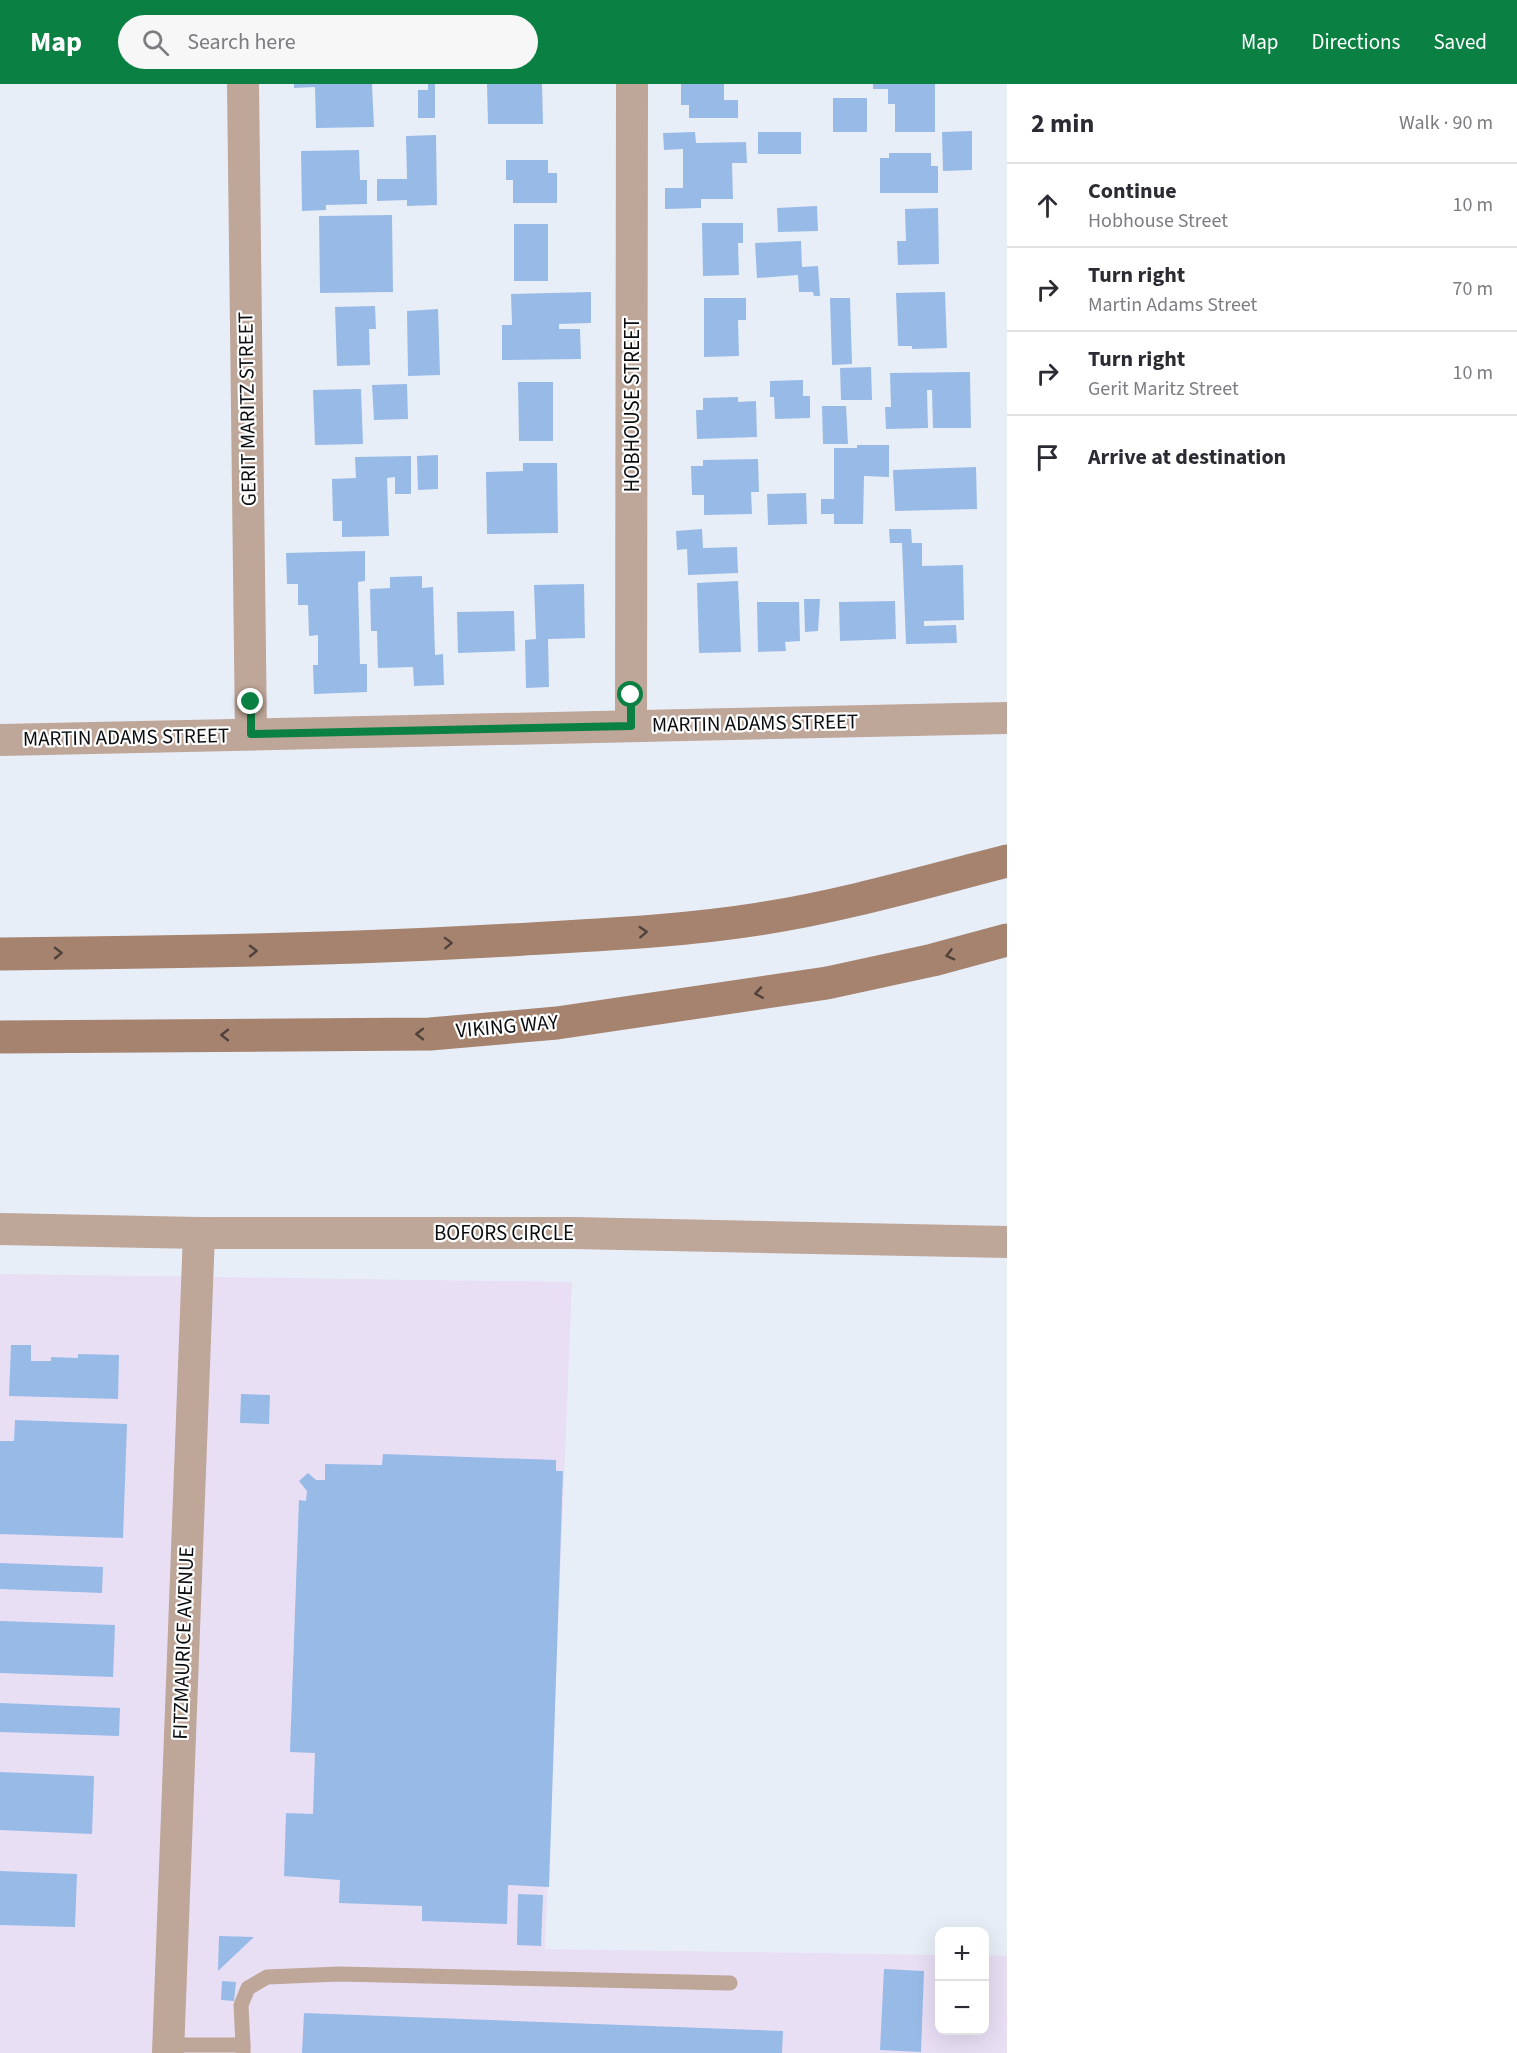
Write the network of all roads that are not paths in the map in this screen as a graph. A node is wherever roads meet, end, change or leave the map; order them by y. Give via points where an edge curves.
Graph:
1 (243, 84) edge
2 (632, 84) edge
3 (1007, 718) edge
4 (631, 726) junction
5 (251, 734) junction
6 (0, 740) edge
7 (1007, 861) edge
8 (1007, 940) edge
9 (0, 954) edge
10 (0, 1037) edge
11 (0, 1229) edge
12 (199, 1233) junction
13 (1007, 1242) edge
14 (730, 1983) dead end
15 (168, 2049) edge
16 (243, 2049) edge

1 - 5 street, GERIT MARITZ STREET
2 - 4 street, HOBHOUSE STREET
3 - 4 street, MARTIN ADAMS STREET
4 - 5 street, MARTIN ADAMS STREET
5 - 6 street, MARTIN ADAMS STREET
9 -> 7 main road via 262,951 674,930 841,904
8 -> 10 main road, VIKING WAY via 827,983 557,1023 430,1034
11 - 12 street, BOFORS CIRCLE
12 - 13 street, BOFORS CIRCLE via 574,1233
12 - 15 street, FITZMAURICE AVENUE
14 - 16 lane via 339,1974 267,1977 248,1988 241,2005
15 - 16 lane

